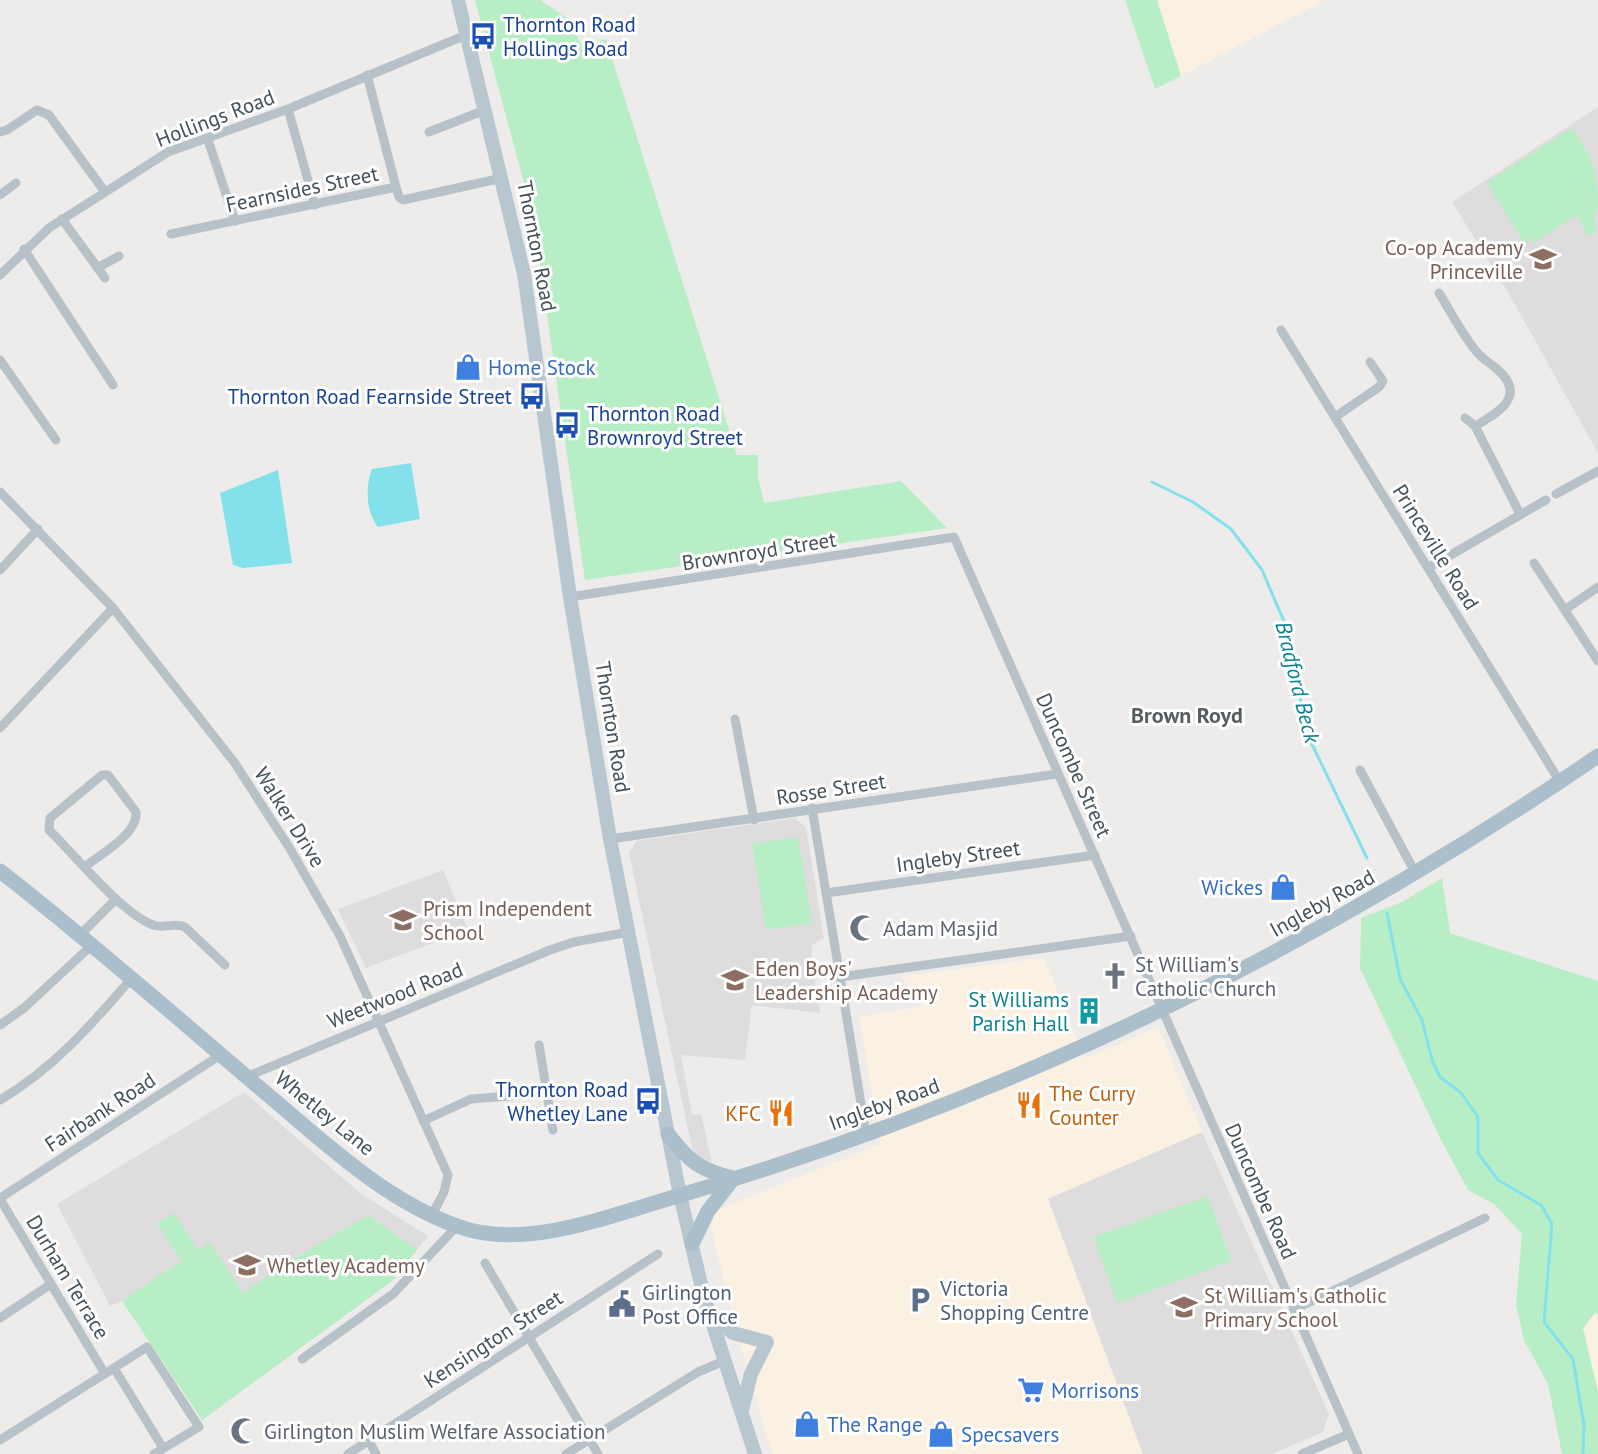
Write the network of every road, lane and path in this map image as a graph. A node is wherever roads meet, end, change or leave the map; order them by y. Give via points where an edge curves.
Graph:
1 (458, 0) edge
2 (466, 35) junction
3 (367, 75) junction
4 (288, 109) junction
5 (484, 110) junction
6 (0, 132) edge
7 (429, 132) dead end
8 (208, 140) junction
9 (502, 178) junction
10 (16, 183) dead end
11 (396, 187) junction
12 (105, 192) junction
13 (0, 195) edge
14 (315, 205) junction
15 (62, 219) junction
16 (235, 221) junction
17 (171, 234) dead end
18 (24, 249) junction
19 (119, 256) dead end
20 (97, 268) junction
21 (0, 275) edge
22 (105, 278) dead end
23 (1439, 292) dead end
24 (1281, 330) dead end
25 (0, 360) edge
26 (1370, 362) dead end
27 (113, 386) dead end
28 (1335, 417) junction
29 (1465, 418) dead end
30 (1475, 426) junction
31 (56, 440) dead end
32 (1598, 471) edge
33 (0, 492) edge
34 (1556, 494) dead end
35 (1546, 500) dead end
36 (1520, 514) junction
37 (38, 529) junction
38 (954, 537) joint
39 (1534, 563) dead end
40 (1428, 568) junction
41 (0, 570) edge
42 (1598, 587) edge
43 (570, 597) junction
44 (113, 608) junction
45 (1566, 609) junction
46 (1598, 661) edge
47 (735, 719) dead end
48 (0, 728) edge
49 (1598, 756) edge
50 (1360, 770) dead end
51 (1057, 774) junction
52 (1560, 782) junction
53 (812, 808) junction
54 (754, 820) junction
55 (610, 839) junction
56 (1095, 855) junction
57 (86, 866) junction
58 (1416, 874) junction
59 (3, 878) edge
60 (826, 892) junction
61 (116, 899) junction
62 (629, 932) junction
63 (80, 935) junction
64 (1131, 936) junction
65 (92, 945) junction
66 (225, 965) dead end
67 (840, 977) junction
68 (131, 979) junction
69 (1160, 1008) junction
70 (378, 1023) junction
71 (0, 1025) edge
72 (539, 1045) dead end
73 (219, 1056) junction
74 (246, 1077) junction
75 (547, 1092) junction
76 (1, 1097) edge
77 (423, 1121) junction
78 (553, 1130) dead end
79 (668, 1134) junction
80 (866, 1134) junction
81 (735, 1179) junction
82 (680, 1195) junction
83 (0, 1198) edge
84 (432, 1215) junction
85 (1485, 1218) dead end
86 (457, 1226) junction
87 (692, 1244) junction
88 (658, 1254) dead end
89 (484, 1263) dead end
90 (51, 1284) junction
91 (1293, 1310) junction
92 (709, 1314) junction
93 (0, 1318) edge
94 (530, 1336) junction
95 (302, 1359) dead end
96 (724, 1361) junction
97 (109, 1371) junction
98 (742, 1413) junction
99 (1350, 1434) junction
100 (0, 1440) edge
101 (590, 1440) junction
102 (369, 1441) junction
103 (163, 1448) junction
104 (154, 1454) edge
105 (348, 1454) edge
106 (376, 1454) edge
107 (566, 1454) edge
108 (598, 1454) edge
109 (755, 1454) edge
110 (1302, 1454) edge
111 (1359, 1454) edge

1 - 2 main road, Thornton Road
2 - 3 street, Hollings Road
2 - 5 main road, Thornton Road
3 - 4 street, Hollings Road
3 - 11 street
4 - 8 street, Hollings Road
4 - 14 street
5 - 7 street
5 - 9 main road, Thornton Road
6 - 12 street via 37,110 49,115
8 - 12 street, Hollings Road via 168,152
8 - 16 street
9 - 11 street, Fearnsides Street via 403,200
9 - 43 main road, Thornton Road via 524,274
10 - 13 street
11 - 14 street, Fearnsides Street
12 - 15 street, Hollings Road
14 - 16 street, Fearnsides Street
15 - 18 street, Hollings Road
15 - 20 street
16 - 17 street, Fearnsides Street
18 - 21 street, Hollings Road
18 - 27 street
19 - 20 street
20 - 22 street
23 - 30 street via 1475,351 1497,368 1510,389 1508,402 1501,411
24 - 28 street, Princeville Road
25 - 31 street
26 - 28 street via 1383,381
28 - 40 street, Princeville Road
29 - 30 street
30 - 36 street
32 - 34 street
33 - 37 street, Walker Drive
35 - 36 street
36 - 40 street
37 - 41 street
37 - 44 street, Walker Drive
38 - 43 street, Brownroyd Street
38 - 51 street, Duncombe Street
39 - 45 street
40 - 52 street, Princeville Road
42 - 45 street
43 - 55 main road, Thornton Road
44 - 48 street
44 - 70 street, Walker Drive via 234,762 289,847 340,936
45 - 46 street
47 - 54 street
49 - 52 main road, Ingleby Road
50 - 58 street
51 - 53 street, Rosse Street
51 - 56 street, Duncombe Street
52 - 58 main road, Ingleby Road
53 - 54 street, Rosse Street
53 - 60 street
54 - 55 street, Rosse Street
55 - 62 main road, Thornton Road
56 - 60 street, Ingleby Street
56 - 64 street, Duncombe Street
57 - 57 street via 49,830 50,818 108,774 136,812 136,819 132,829
57 - 61 street
58 - 69 main road, Ingleby Road via 1281,950
59 - 63 main road, Whetley Lane
60 - 67 street
61 - 63 street
61 - 66 street via 155,926 177,923 185,927
62 - 70 street, Weetwood Road via 550,950
62 - 79 main road, Thornton Road
63 - 65 main road, Whetley Lane
64 - 67 street
64 - 69 street, Duncombe Street
65 - 68 main road, Whetley Lane
65 - 71 street
67 - 80 street
68 - 73 main road, Whetley Lane
68 - 76 street via 77,1041 43,1070
69 - 80 main road, Ingleby Road via 993,1085
69 - 91 street, Duncombe Road
70 - 74 street, Weetwood Road
70 - 77 street, Walker Drive
72 - 75 street
73 - 74 main road, Whetley Lane
73 - 83 street, Fairbank Road
74 - 84 main road, Whetley Lane via 335,1152 397,1196
75 - 77 street via 471,1099
75 - 78 street
77 - 84 street, Walker Drive via 448,1175
79 - 81 main road via 698,1167
79 - 82 main road, Thornton Road
80 - 81 main road, Ingleby Road
81 - 82 main road, Ingleby Road
81 - 87 main road via 704,1216
82 - 86 main road, Whetley Lane via 516,1237
82 - 87 main road, Thornton Road
83 - 90 street, Durham Terrace
84 - 86 main road, Whetley Lane
85 - 91 street
86 - 95 street via 393,1294
87 - 92 main road, Thornton Road
88 - 94 street, Kensington Street
89 - 94 street
90 - 93 street
90 - 97 street, Durham Terrace
91 - 99 street, Duncombe Road
92 - 96 main road, Thornton Road
92 - 98 main road via 733,1333 767,1342 751,1374
94 - 101 street
94 - 102 street, Kensington Street
96 - 98 main road, Thornton Road
96 - 101 street via 698,1372
97 - 100 street
97 - 103 street, Durham Terrace
97 - 103 street via 147,1347 199,1426
98 - 109 main road, Thornton Road
99 - 110 street
99 - 111 street, Duncombe Road
101 - 107 street
101 - 108 street
102 - 105 street, Kensington Street
102 - 106 street
103 - 104 street

